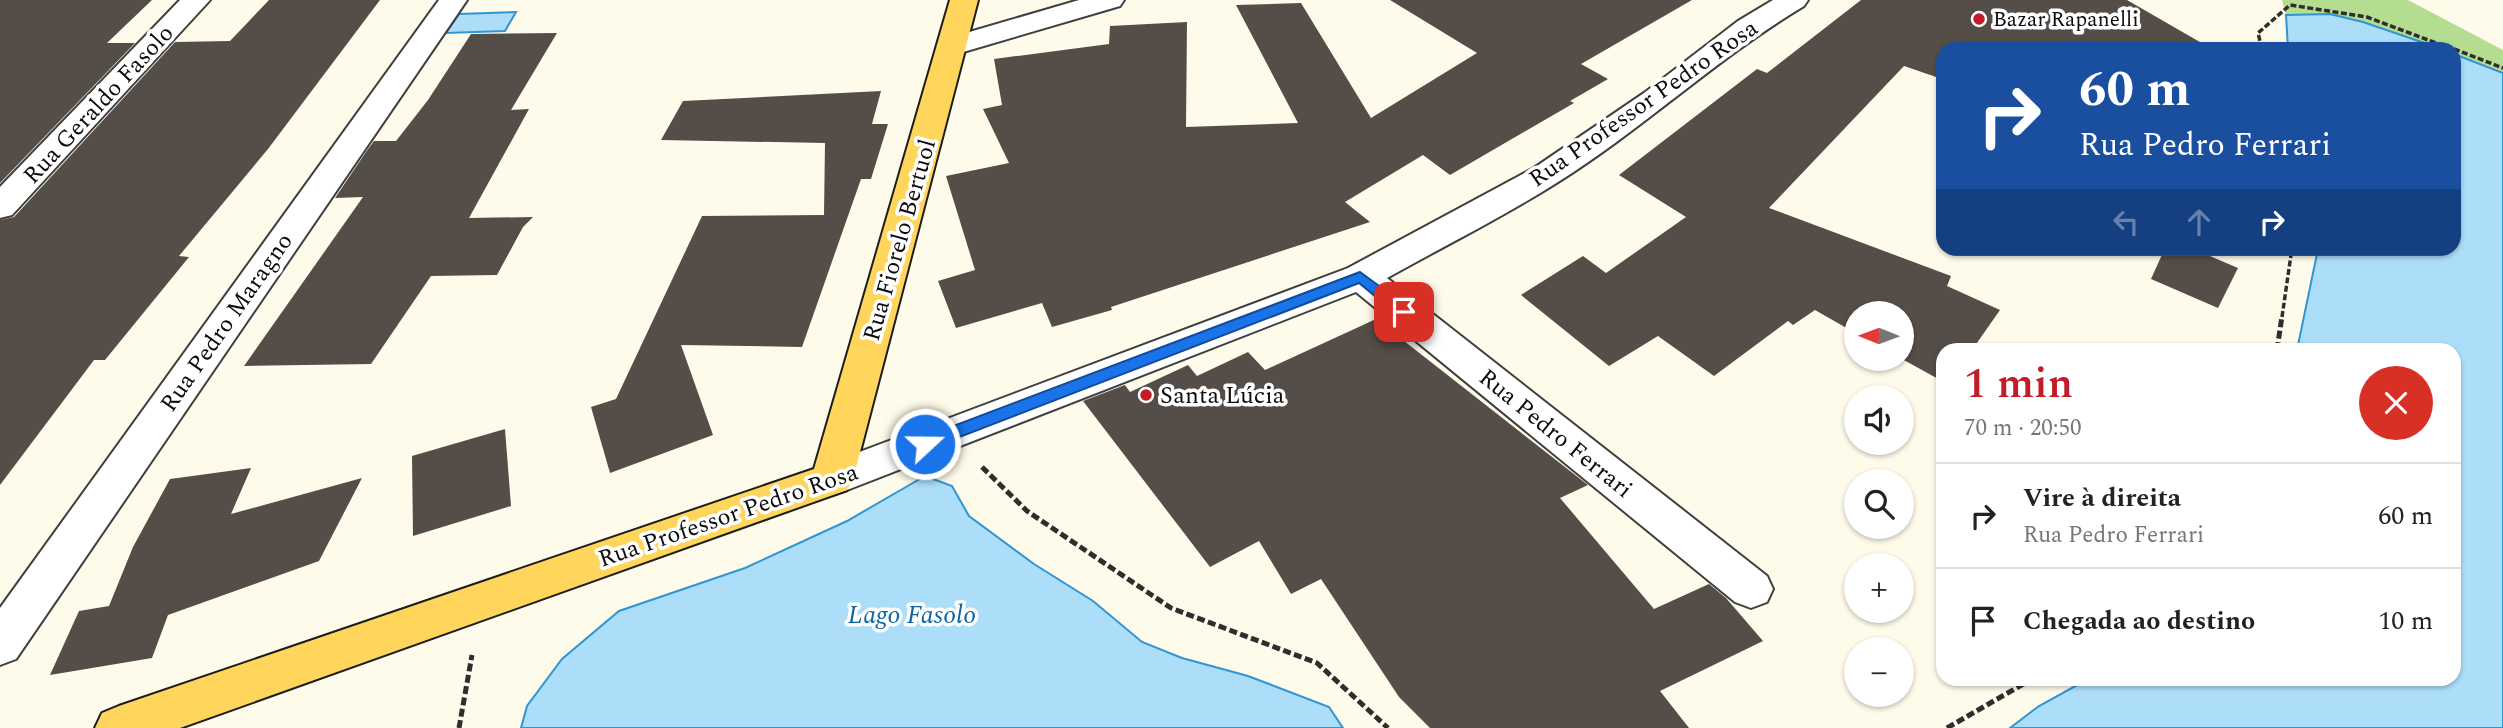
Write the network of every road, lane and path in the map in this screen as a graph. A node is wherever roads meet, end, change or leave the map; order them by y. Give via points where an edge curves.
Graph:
1 (196, 0) edge
2 (453, 0) edge
3 (964, 0) edge
4 (1110, 0) edge
5 (1794, 0) edge
6 (1741, 14) edge
7 (2260, 42) edge
8 (2435, 42) edge
9 (953, 46) junction
10 (2461, 52) edge
11 (2503, 68) edge
12 (0, 207) edge
13 (2291, 256) edge
14 (1360, 277) junction
15 (2278, 343) edge
16 (948, 435) junction
17 (832, 480) junction
18 (1751, 589) dead end
19 (480, 602) junction
20 (0, 645) edge
21 (2020, 686) edge
22 (119, 728) edge
23 (460, 728) edge
24 (1388, 728) edge
25 (1947, 728) edge

1 - 12 street, Rua Geraldo Fasolo
2 - 20 street, Rua Pedro Maragno
3 - 9 main road, Rua Fiorelo Bertuol
4 - 9 street
5 - 6 street, Rua Professor Pedro Rosa
6 - 14 street, Rua Professor Pedro Rosa via 1655,100 1546,175
7 - 8 path via 2258,33 2290,5 2367,16
9 - 17 main road, Rua Fiorelo Bertuol
10 - 11 path
13 - 15 path
14 - 16 street, Rua Professor Pedro Rosa
14 - 18 street, Rua Pedro Ferrari
16 - 17 street, Rua Professor Pedro Rosa
16 - 24 path via 1027,511 1171,608 1318,663
17 - 19 main road, Rua Professor Pedro Rosa
19 - 22 main road, Rua Professor Pedro Rosa
19 - 23 path
21 - 25 path

